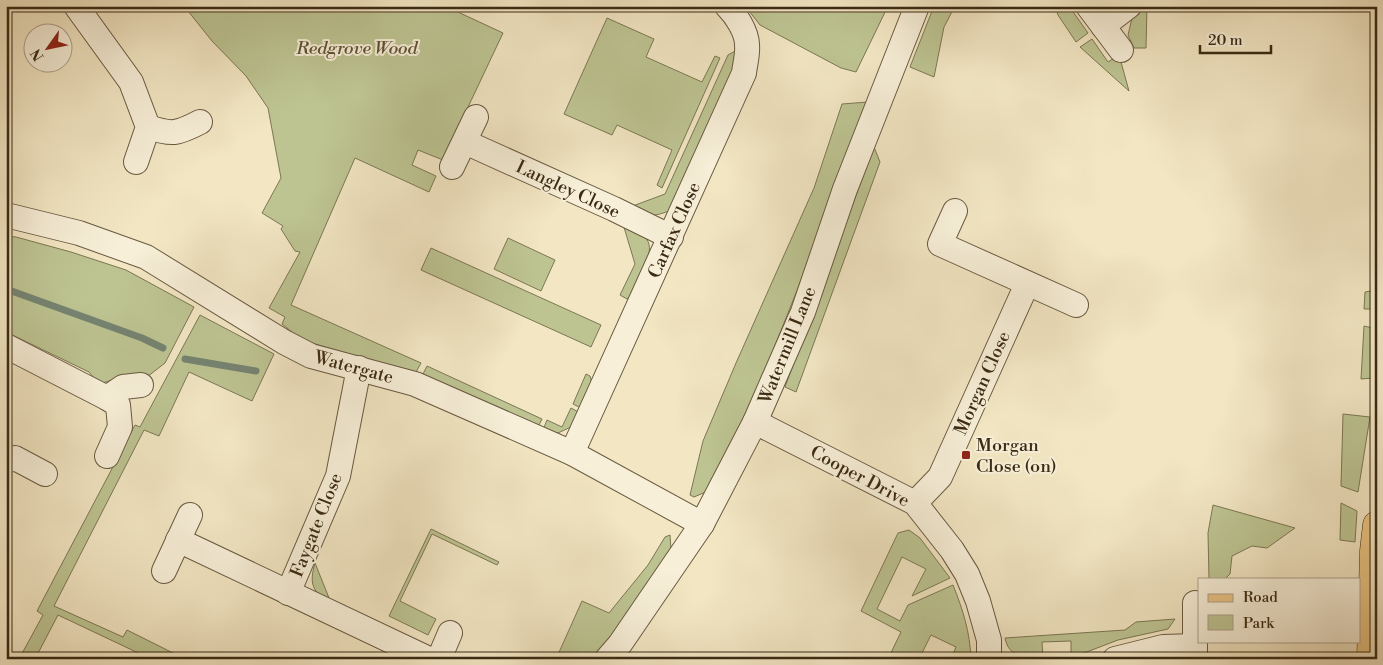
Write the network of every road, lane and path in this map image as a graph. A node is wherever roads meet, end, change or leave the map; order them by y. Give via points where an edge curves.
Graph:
1 (76, 6) edge
2 (727, 6) edge
3 (917, 6) edge
4 (1088, 6) edge
5 (1129, 6) edge
6 (1103, 26) junction
7 (1120, 50) dead end
8 (476, 117) dead end
9 (200, 122) dead end
10 (148, 126) junction
11 (465, 142) junction
12 (136, 162) dead end
13 (452, 166) dead end
14 (955, 211) dead end
15 (6, 214) edge
16 (671, 237) junction
17 (1027, 284) junction
18 (1076, 305) dead end
19 (6, 346) edge
20 (359, 368) junction
21 (141, 386) dead end
22 (107, 398) junction
23 (755, 422) junction
24 (572, 453) junction
25 (107, 456) dead end
26 (6, 461) edge
27 (45, 474) dead end
28 (915, 504) junction
29 (190, 515) dead end
30 (702, 524) junction
31 (1377, 525) edge
32 (178, 540) junction
33 (164, 571) dead end
34 (288, 593) junction
35 (1195, 603) dead end
36 (450, 634) dead end
37 (1195, 652) edge
38 (429, 659) edge
39 (439, 659) edge
40 (608, 659) edge
41 (989, 659) edge
42 (1116, 659) edge
43 (1372, 659) edge

1 - 10 street via 130,82
2 - 16 street, Carfax Close via 734,13 748,44 744,73
3 - 23 street, Watermill Lane via 845,189 803,312
4 - 6 street
5 - 6 street
6 - 7 street
8 - 11 street
9 - 10 street via 183,131 167,134
10 - 12 street
11 - 13 street
11 - 16 street, Langley Close
14 - 17 street via 940,244
15 - 20 street, Watergate via 79,232 146,257 312,356
16 - 24 street, Carfax Close
17 - 18 street
17 - 28 street, Morgan Close via 940,477
19 - 22 street
20 - 24 street, Watergate via 415,384
20 - 34 street, Faygate Close via 338,476
21 - 22 street via 123,387
22 - 25 street via 118,406 120,427
23 - 28 street, Cooper Drive
23 - 30 street, Watermill Lane
24 - 30 street, Watergate
26 - 27 street via 15,458
28 - 41 street, Cooper Drive via 968,574 988,640
29 - 32 street
30 - 40 street, Watermill Lane
31 - 43 main road
32 - 33 street
32 - 34 street, Faygate Close
34 - 38 street, Faygate Close
35 - 37 street
36 - 39 street
37 - 42 street via 1163,647

